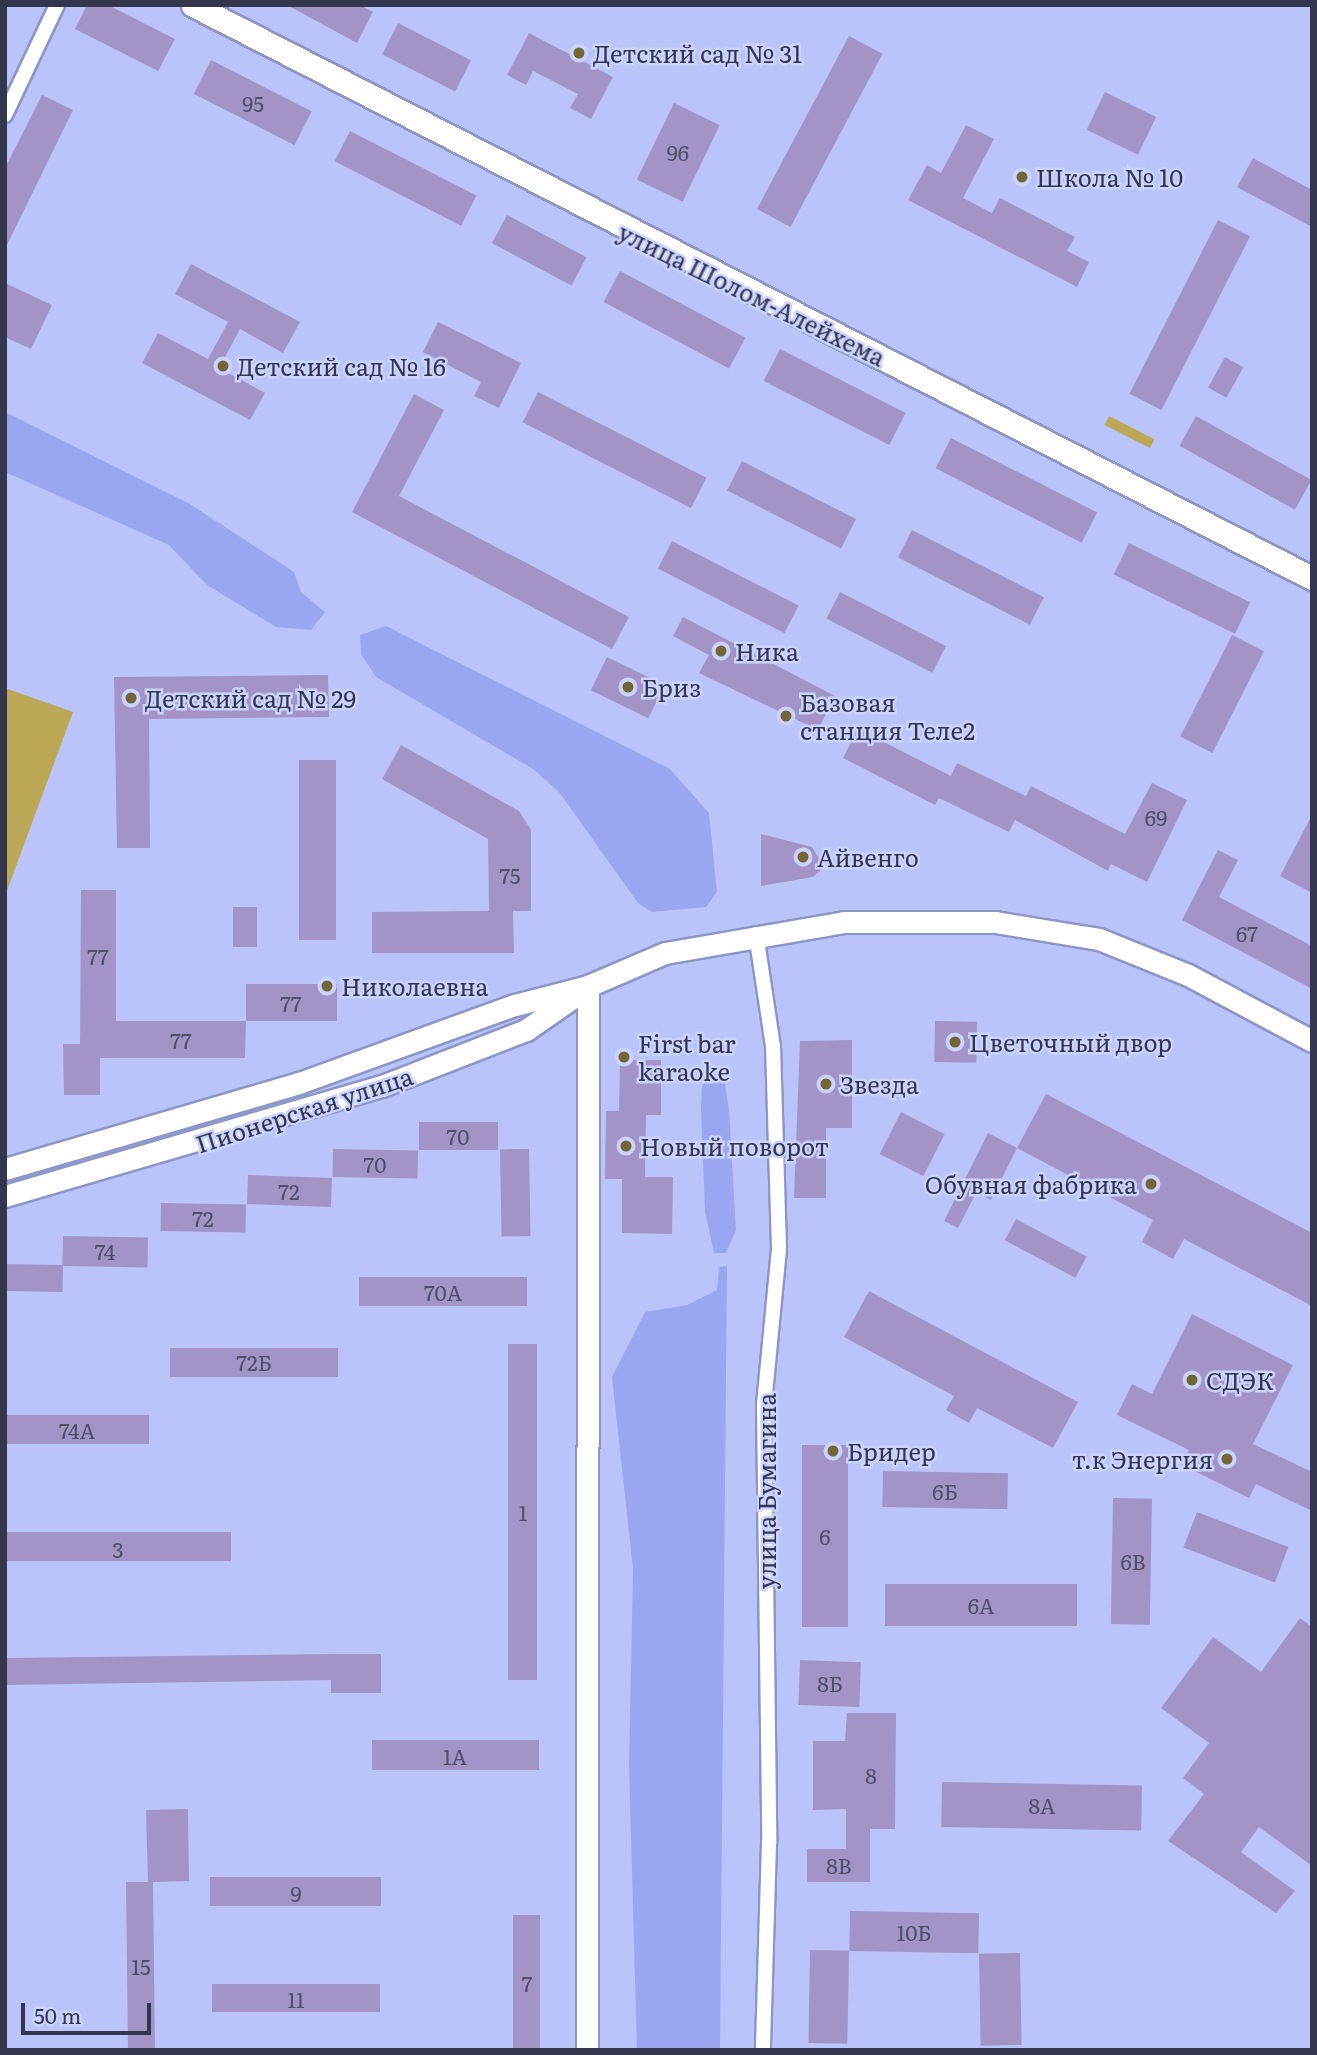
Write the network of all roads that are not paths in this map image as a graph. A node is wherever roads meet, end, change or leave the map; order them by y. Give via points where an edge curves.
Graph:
1 (57, 5) edge
2 (193, 5) edge
3 (5, 115) edge
4 (1312, 578) edge
5 (756, 934) junction
6 (588, 986) junction
7 (1312, 1041) edge
8 (5, 1170) edge
9 (5, 1195) edge
10 (587, 2050) edge
11 (763, 2050) edge

1 - 3 street
2 - 4 main road, улица Шолом-Алейхема
5 - 6 main road, Пионерская улица via 664,953
5 - 7 main road, Пионерская улица via 845,922 940,921 1071,933 1141,953
5 - 11 street, улица Бумагина via 772,1046 779,1249 764,1404 769,1843
6 - 8 main road, Пионерская улица via 515,1005 299,1083
6 - 9 main road, Пионерская улица via 526,1030 382,1086
6 - 10 main road

